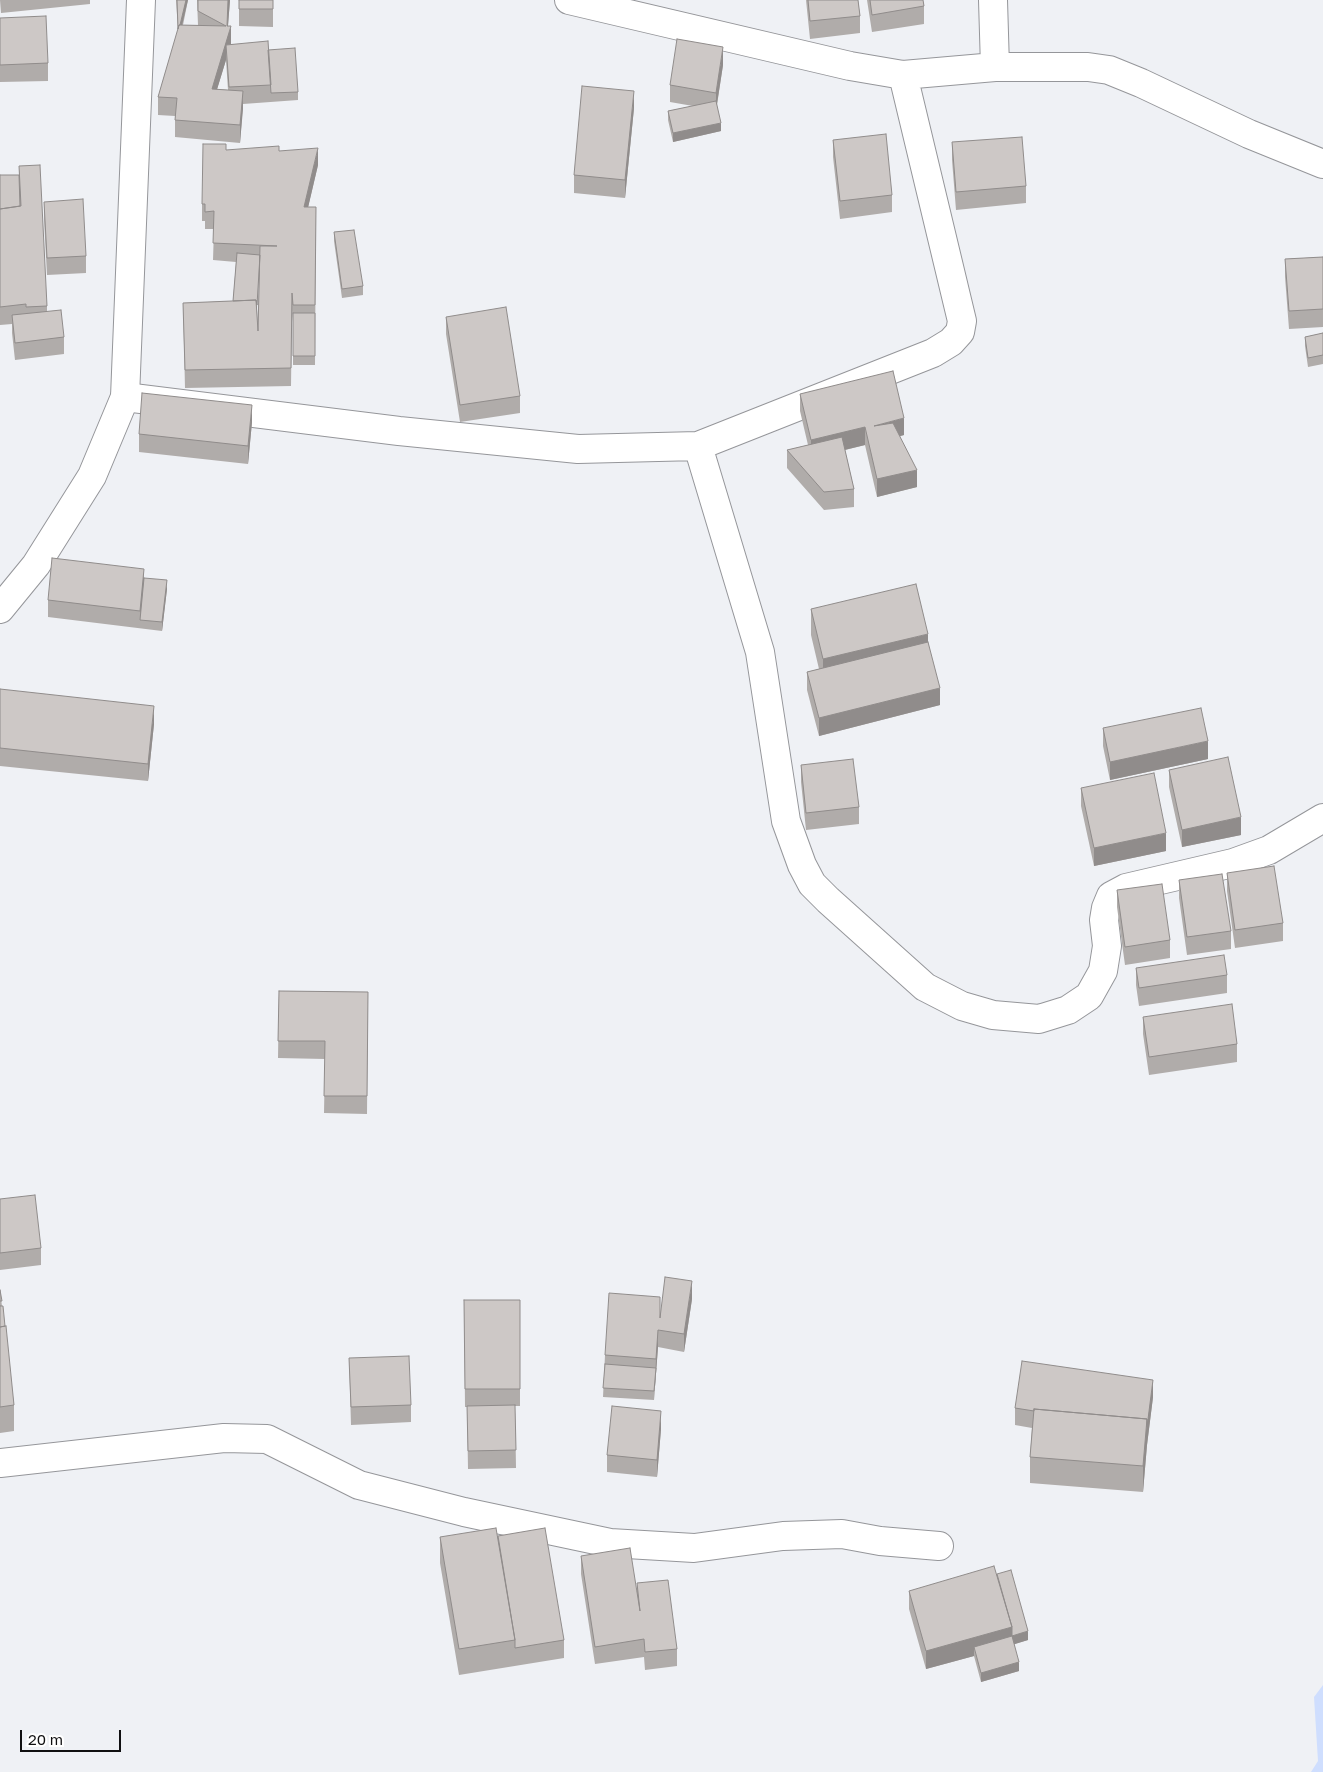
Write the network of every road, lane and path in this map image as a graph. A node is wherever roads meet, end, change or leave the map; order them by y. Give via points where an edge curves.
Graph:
1 (141, 0) edge
2 (568, 0) edge
3 (993, 0) edge
4 (995, 67) junction
5 (903, 75) junction
6 (1323, 164) edge
7 (125, 397) junction
8 (698, 446) junction
9 (0, 609) edge
10 (1323, 818) edge
11 (0, 1463) edge
12 (939, 1546) dead end

1 - 7 street
2 - 5 street via 850,66
3 - 4 street
4 - 5 street
4 - 6 street via 1109,70
5 - 8 street via 962,322 960,332 933,353
7 - 8 street via 399,431 578,449
7 - 9 street via 92,476 36,564
8 - 10 street via 760,652 786,821 802,865 812,884 828,900 925,987 962,1006 993,1015 1039,1019 1068,1010 1089,996 1103,971 1107,946 1104,920 1111,896 1126,888 1242,860 1269,850
11 - 12 street via 224,1438 267,1439 359,1485 464,1512 610,1543 694,1548 783,1536 842,1534

